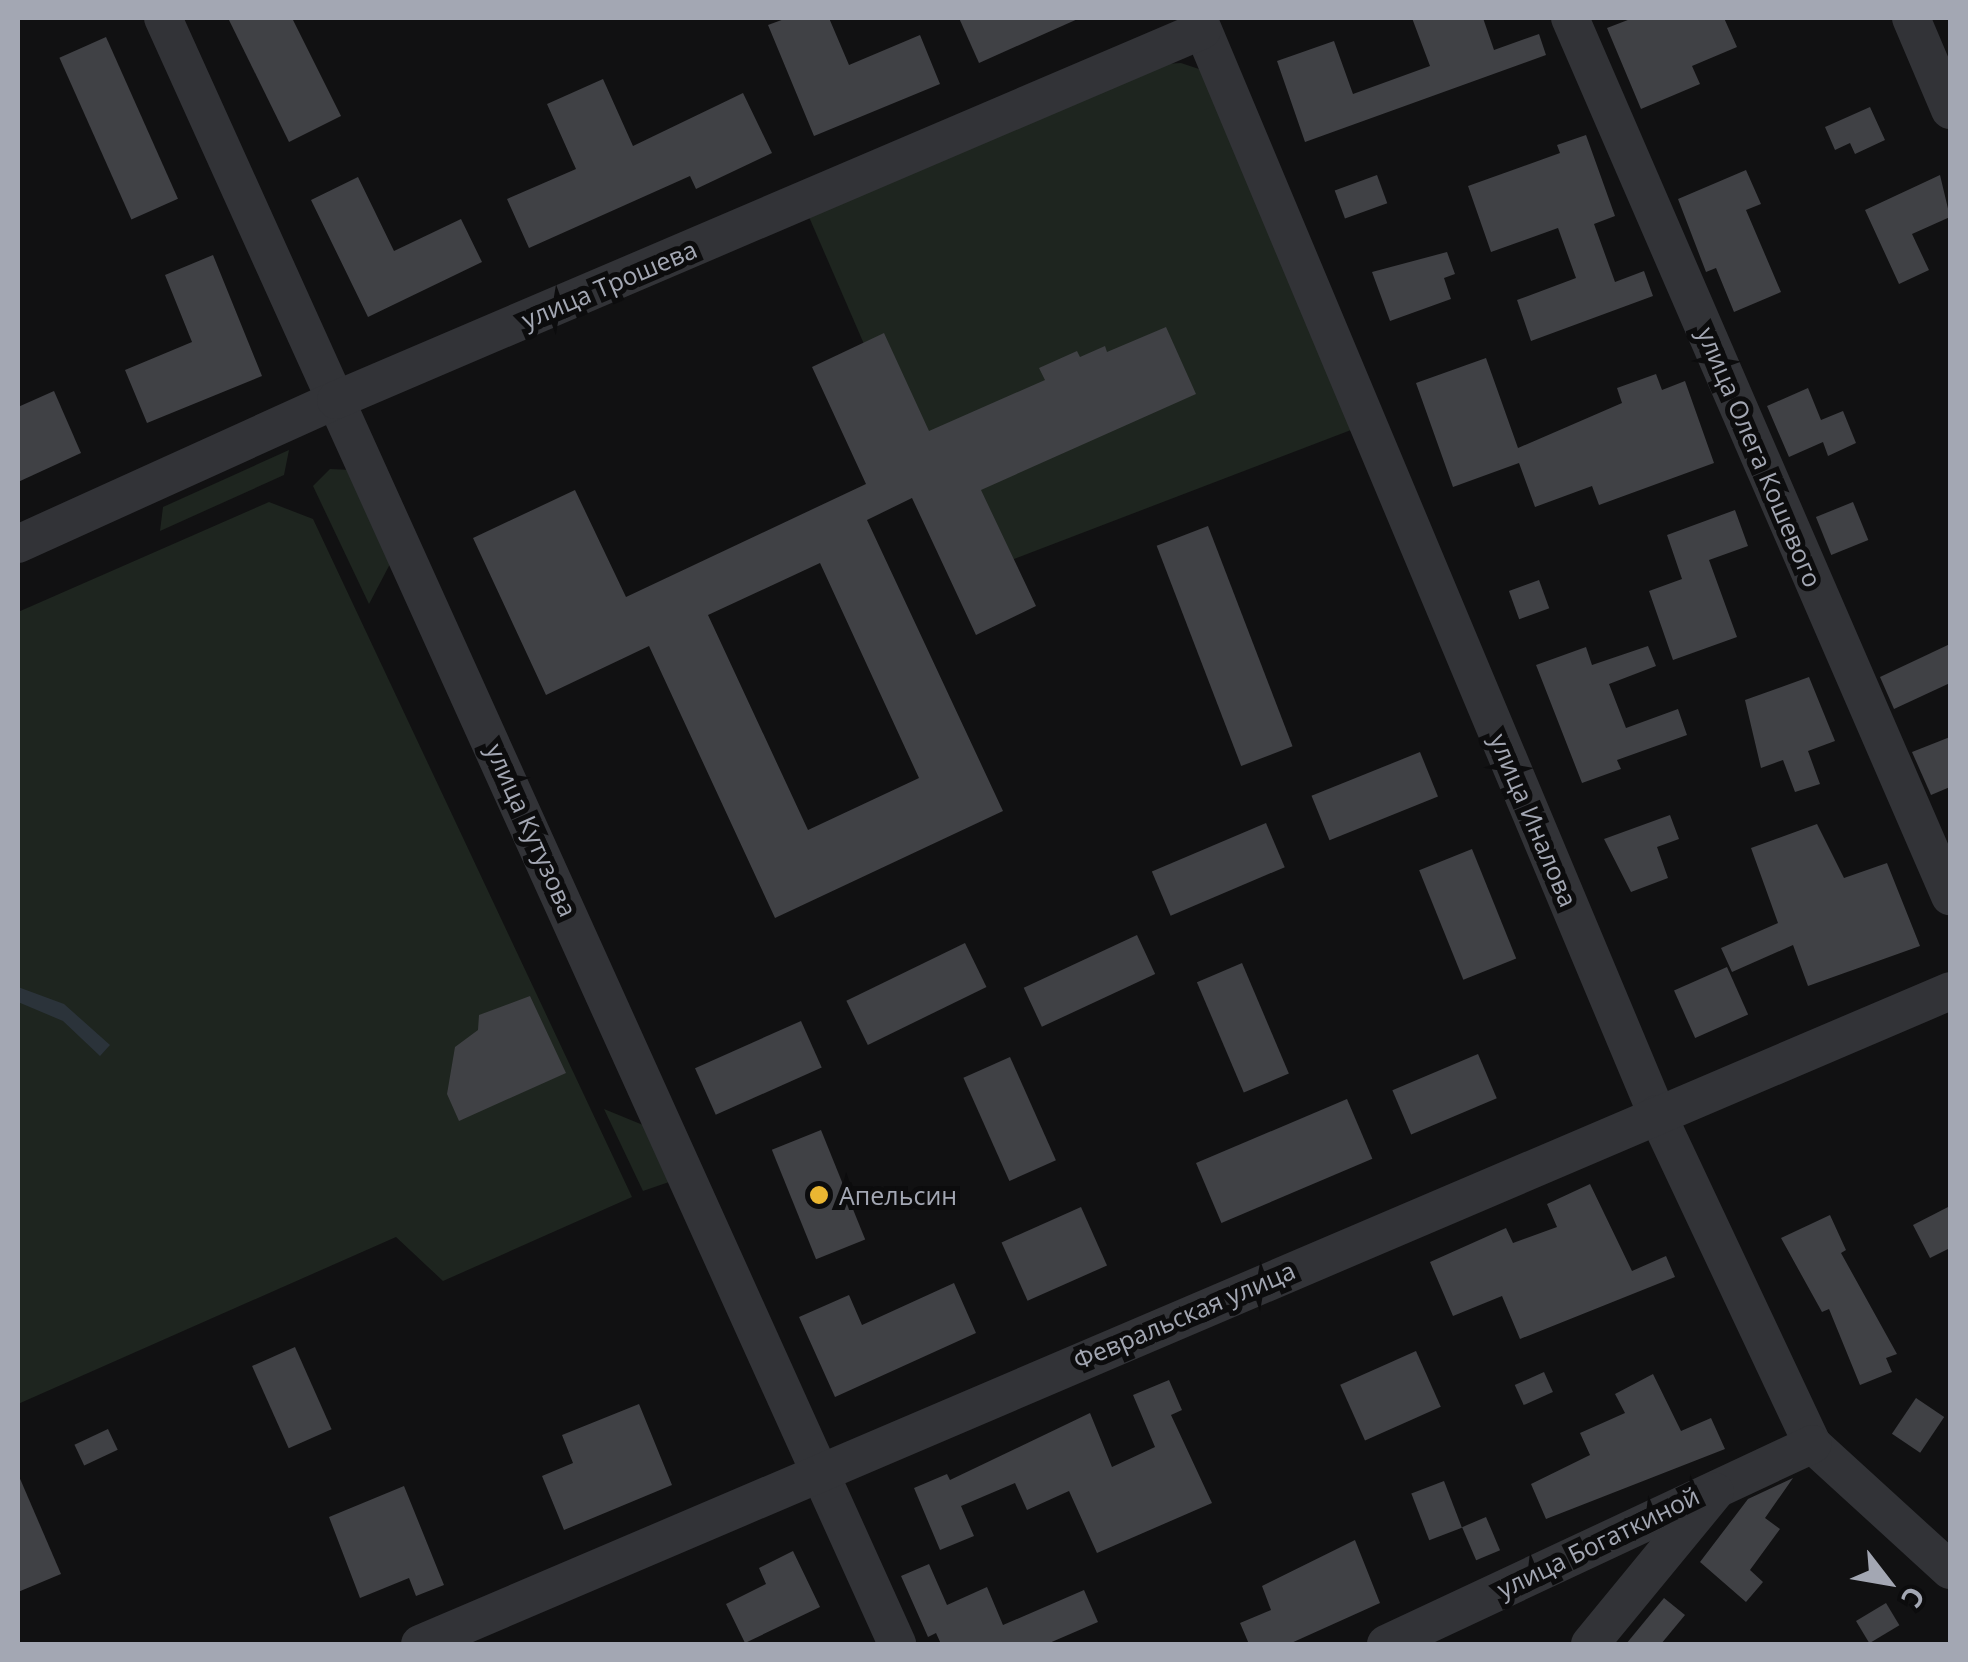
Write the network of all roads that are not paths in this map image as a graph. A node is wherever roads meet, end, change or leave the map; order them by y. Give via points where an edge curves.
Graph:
1 (163, 18) edge
2 (1570, 18) edge
3 (1911, 18) edge
4 (1200, 24) edge
5 (1950, 110) edge
6 (336, 400) junction
7 (18, 544) edge
8 (1950, 896) edge
9 (1950, 990) edge
10 (1657, 1114) junction
11 (1812, 1444) junction
12 (820, 1470) junction
13 (1724, 1482) junction
14 (1950, 1570) edge
15 (420, 1644) edge
16 (896, 1644) edge
17 (1386, 1644) edge
18 (1590, 1644) edge

1 - 6 street, улица Кутузова
2 - 8 street, улица Олега Кошевого
3 - 5 street
4 - 6 street, улица Трошева
4 - 10 street, улица Иналова
6 - 7 street, улица Трошева
6 - 12 street, улица Кутузова
9 - 10 street, Февральская улица
10 - 11 street, улица Иналова
10 - 12 street, Февральская улица
11 - 13 street, улица Богаткиной
11 - 14 street, улица Иналова
12 - 15 street, Февральская улица
12 - 16 street, улица Кутузова
13 - 17 street, улица Богаткиной
13 - 18 street

